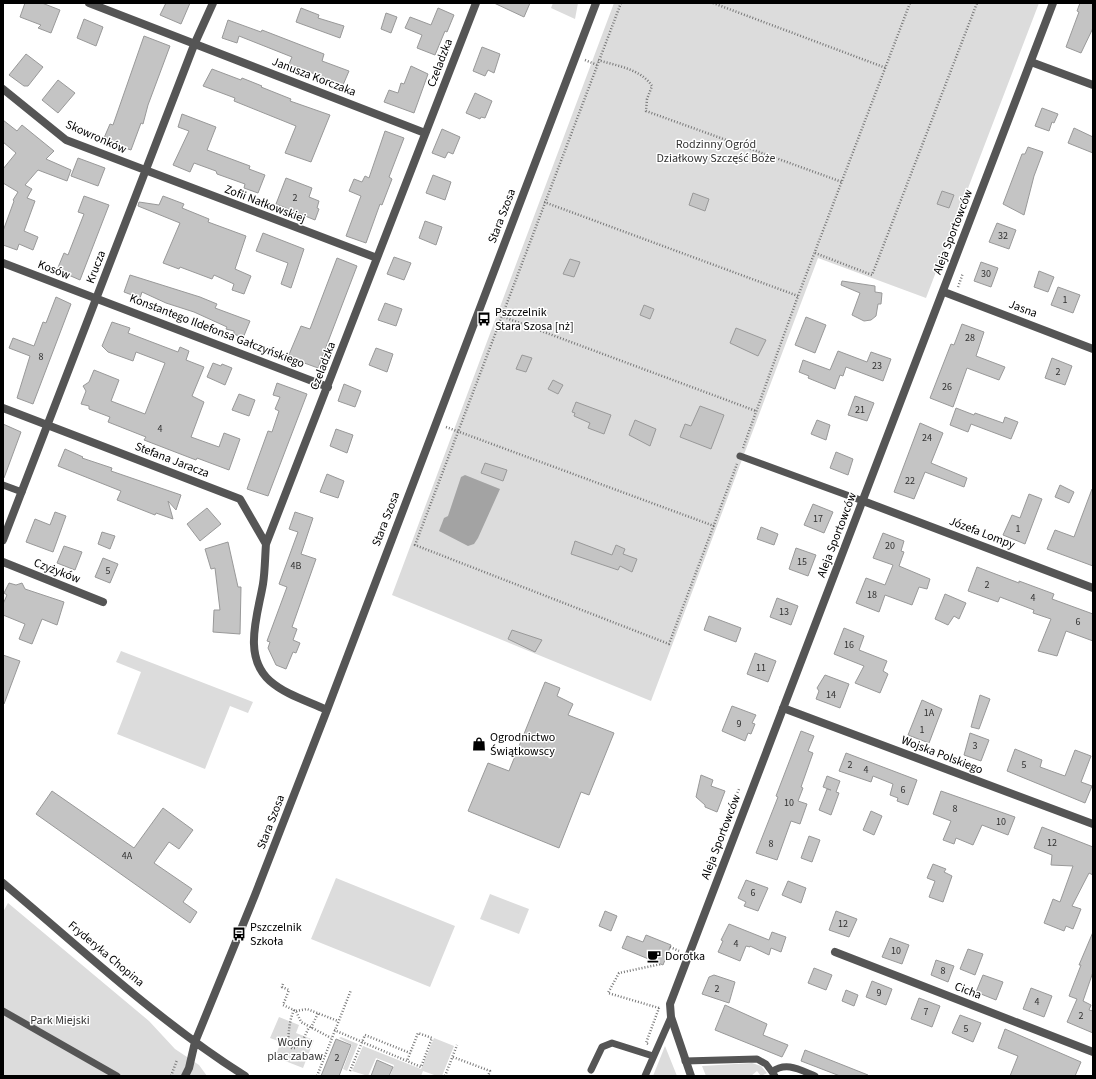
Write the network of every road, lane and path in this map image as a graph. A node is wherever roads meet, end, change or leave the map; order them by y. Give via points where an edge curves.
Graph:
1 (89, 3) edge
2 (213, 3) edge
3 (476, 3) edge
4 (596, 3) edge
5 (620, 3) edge
6 (713, 3) edge
7 (910, 3) edge
8 (977, 3) edge
9 (1053, 3) edge
10 (194, 45) junction
11 (598, 60) junction
12 (1031, 62) junction
13 (886, 68) junction
14 (1093, 85) edge
15 (3, 89) edge
16 (425, 133) junction
17 (145, 171) junction
18 (842, 182) junction
19 (544, 202) junction
20 (815, 253) junction
21 (378, 258) junction
22 (3, 263) edge
23 (962, 276) dead end
24 (944, 292) junction
25 (798, 296) junction
26 (954, 296) junction
27 (97, 299) junction
28 (501, 316) junction
29 (1093, 349) edge
30 (328, 387) junction
31 (3, 408) edge
32 (756, 411) junction
33 (47, 425) junction
34 (458, 431) junction
35 (740, 456) junction
36 (3, 485) edge
37 (22, 492) junction
38 (864, 501) junction
39 (714, 526) junction
40 (3, 540) edge
41 (266, 544) junction
42 (3, 562) edge
43 (1093, 588) edge
44 (103, 602) dead end
45 (784, 708) junction
46 (327, 710) junction
47 (1093, 824) edge
48 (3, 883) edge
49 (670, 947) dead end
50 (680, 951) dead end
51 (835, 952) dead end
52 (660, 964) dead end
53 (283, 984) dead end
54 (350, 990) dead end
55 (659, 1008) dead end
56 (295, 1010) junction
57 (3, 1011) edge
58 (318, 1013) junction
59 (671, 1017) junction
60 (338, 1022) junction
61 (310, 1028) junction
62 (334, 1030) junction
63 (331, 1038) junction
64 (195, 1042) junction
65 (362, 1042) junction
66 (457, 1045) dead end
67 (1093, 1052) edge
68 (410, 1053) junction
69 (653, 1056) junction
70 (452, 1057) junction
71 (177, 1060) dead end
72 (685, 1060) junction
73 (406, 1061) junction
74 (591, 1070) dead end
75 (350, 1071) dead end
76 (774, 1074) edge
77 (117, 1076) edge
78 (171, 1076) edge
79 (184, 1076) edge
80 (246, 1076) edge
81 (317, 1076) edge
82 (445, 1076) edge
83 (488, 1076) edge
84 (645, 1076) edge
85 (691, 1076) edge
86 (815, 1076) edge

1 - 10 street, Janusza Korczaka
2 - 10 street, Krucza
3 - 16 street, Czeladzka
4 - 46 street, Stara Szosa
5 - 11 path
6 - 13 path
7 - 13 path
8 - 20 path via 872,275
9 - 12 street, Aleja Sportowców
10 - 16 street, Janusza Korczaka
10 - 17 street, Krucza
11 - 18 path via 637,72 646,78 652,86 646,111
11 - 19 path
12 - 14 street
12 - 24 street, Aleja Sportowców
13 - 18 path
15 - 17 street, Skowronków via 66,140
16 - 21 street, Czeladzka
17 - 21 street, Zofii Nałkowskiej
17 - 27 street, Krucza
18 - 20 path
19 - 25 path
19 - 28 path
20 - 25 path
21 - 30 street, Czeladzka
22 - 27 street, Kosów
23 - 26 path
24 - 26 street, Jasna
24 - 38 street, Aleja Sportowców
25 - 32 path
26 - 29 street, Jasna
27 - 30 street, Konstantego Ildefonsa Gałczyńskiego
27 - 33 street, Krucza
28 - 32 path
28 - 34 path
30 - 41 street, Czeladzka
31 - 33 street, Stefana Jaracza
32 - 35 path
33 - 37 street, Krucza
33 - 41 street, Stefana Jaracza via 240,499
34 - 39 path
34 - 39 path via 415,545 669,644
35 - 38 lane
35 - 39 path
36 - 37 lane
37 - 40 street, Krucza
38 - 43 street, Józefa Lompy
38 - 45 street, Aleja Sportowców
41 - 46 street, Czeladzka via 254,639 254,652 259,666 269,680 289,694
42 - 44 street, Czyżyków
45 - 47 street, Wojska Polskiego
45 - 59 street, Aleja Sportowców via 670,1004
46 - 64 street, Stara Szosa
48 - 64 street, Fryderyka Chopina
49 - 50 path
51 - 67 street, Cicha
52 - 55 path via 618,973 608,994
53 - 56 path via 282,987 289,990 283,1005
54 - 60 path
56 - 58 path via 307,1008
56 - 61 path via 301,1022
56 - 61 path via 288,1021 288,1042 292,1048 300,1046
57 - 77 lane
58 - 60 path
58 - 61 path
59 - 69 lane
59 - 72 street, Aleja Sportowców
60 - 62 path
61 - 63 path
62 - 63 path
62 - 65 path
63 - 81 path
64 - 79 street via 189,1068
64 - 80 street, Fryderyka Chopina
65 - 68 path via 365,1035
65 - 73 path
65 - 75 path
66 - 70 path
68 - 73 path
68 - 73 path via 418,1033 432,1038 421,1067
69 - 74 lane via 612,1043 602,1046
69 - 84 lane
70 - 82 path
70 - 83 path via 490,1071
71 - 78 path
72 - 76 lane via 757,1059 766,1064
72 - 85 street, Aleja Sportowców
76 - 86 lane via 778,1067 787,1066

